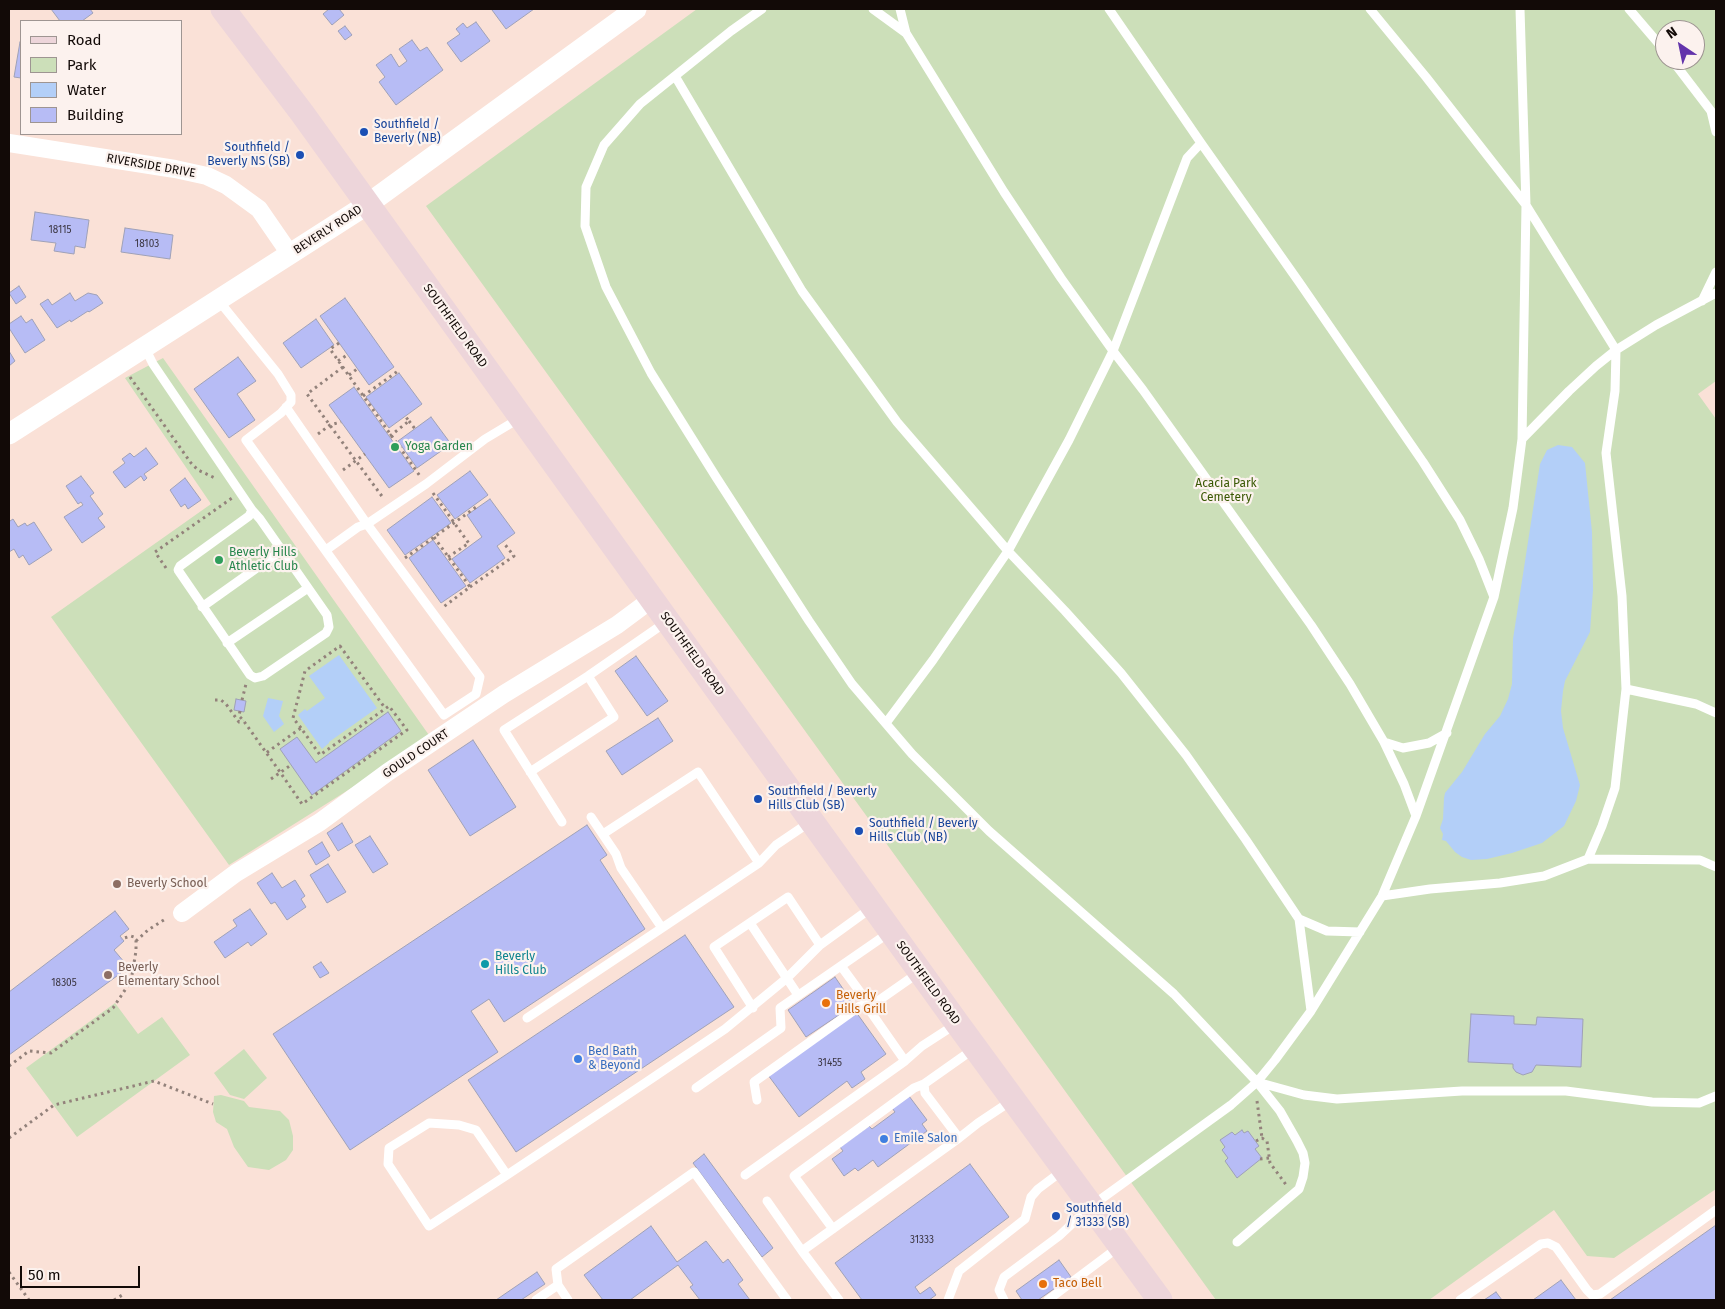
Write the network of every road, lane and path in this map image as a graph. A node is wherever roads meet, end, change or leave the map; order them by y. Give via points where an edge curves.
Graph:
1 (223, 9) edge
2 (636, 9) edge
3 (762, 9) edge
4 (873, 9) edge
5 (900, 9) edge
6 (1109, 9) edge
7 (1370, 9) edge
8 (1520, 9) edge
9 (1629, 9) edge
10 (906, 33) junction
11 (1655, 39) edge
12 (1681, 70) edge
13 (675, 76) junction
14 (1714, 109) edge
15 (1716, 132) edge
16 (1201, 143) junction
17 (9, 144) edge
18 (368, 204) junction
19 (1526, 205) junction
20 (290, 254) junction
21 (1716, 272) edge
22 (1716, 293) edge
23 (219, 300) junction
24 (1702, 301) junction
25 (339, 343) dead end
26 (144, 348) junction
27 (1616, 350) junction
28 (1113, 351) junction
29 (348, 355) dead end
30 (338, 361) junction
31 (343, 367) junction
32 (357, 369) dead end
33 (126, 370) dead end
34 (398, 371) dead end
35 (349, 375) junction
36 (363, 396) junction
37 (286, 407) junction
38 (405, 416) dead end
39 (521, 417) junction
40 (341, 422) dead end
41 (409, 422) junction
42 (330, 426) junction
43 (415, 429) dead end
44 (9, 434) edge
45 (390, 435) junction
46 (1522, 439) junction
47 (309, 441) junction
48 (365, 454) dead end
49 (356, 461) junction
50 (334, 476) junction
51 (220, 482) dead end
52 (426, 484) junction
53 (230, 493) dead end
54 (479, 505) dead end
55 (390, 508) junction
56 (252, 510) junction
57 (454, 523) junction
58 (368, 524) junction
59 (434, 537) junction
60 (504, 542) dead end
61 (282, 550) junction
62 (326, 550) junction
63 (1008, 551) junction
64 (448, 557) junction
65 (397, 564) junction
66 (166, 568) dead end
67 (470, 587) junction
68 (308, 588) junction
69 (1494, 597) junction
70 (652, 599) junction
71 (202, 607) junction
72 (434, 614) junction
73 (668, 621) junction
74 (227, 643) junction
75 (588, 676) junction
76 (246, 683) dead end
77 (1626, 689) junction
78 (215, 700) dead end
79 (242, 700) dead end
80 (385, 708) junction
81 (240, 711) dead end
82 (1716, 713) edge
83 (242, 720) junction
84 (886, 723) junction
85 (300, 728) junction
86 (1447, 733) junction
87 (1384, 742) junction
88 (266, 753) junction
89 (291, 764) dead end
90 (280, 772) junction
91 (530, 772) junction
92 (271, 779) dead end
93 (1416, 816) junction
94 (592, 817) dead end
95 (812, 820) junction
96 (562, 822) dead end
97 (603, 834) junction
98 (1588, 859) junction
99 (759, 863) junction
100 (1716, 867) edge
101 (1382, 896) junction
102 (873, 906) junction
103 (182, 913) joint
104 (1299, 919) junction
105 (750, 923) junction
106 (662, 928) junction
107 (891, 931) junction
108 (1360, 932) junction
109 (122, 940) dead end
110 (136, 941) junction
111 (820, 945) junction
112 (841, 966) junction
113 (920, 971) junction
114 (787, 978) junction
115 (798, 994) junction
116 (753, 1008) junction
117 (868, 1008) junction
118 (1311, 1011) junction
119 (527, 1018) dead end
120 (957, 1023) junction
121 (975, 1047) junction
122 (906, 1061) junction
123 (9, 1066) edge
124 (1257, 1082) junction
125 (924, 1084) junction
126 (696, 1088) dead end
127 (1716, 1096) edge
128 (757, 1100) dead end
129 (1013, 1100) junction
130 (213, 1104) dead end
131 (9, 1138) edge
132 (959, 1138) junction
133 (1262, 1138) junction
134 (1256, 1141) dead end
135 (1269, 1158) junction
136 (1260, 1159) dead end
137 (1064, 1169) junction
138 (507, 1175) junction
139 (745, 1175) dead end
140 (1293, 1194) junction
141 (767, 1201) dead end
142 (1090, 1207) junction
143 (1716, 1210) edge
144 (833, 1229) junction
145 (1237, 1242) dead end
146 (1120, 1246) junction
147 (802, 1251) junction
148 (9, 1272) edge
149 (558, 1285) junction
150 (951, 1291) junction
151 (124, 1294) dead end
152 (28, 1300) edge
153 (114, 1300) edge
154 (536, 1300) edge
155 (568, 1300) edge
156 (787, 1300) edge
157 (839, 1300) edge
158 (948, 1300) edge
159 (958, 1300) edge
160 (1004, 1300) edge
161 (1048, 1300) edge
162 (1160, 1300) edge
163 (1460, 1300) edge

1 - 18 main road, SOUTHFIELD ROAD
2 - 18 street, BEVERLY ROAD
3 - 13 lane
4 - 10 lane
5 - 10 lane
6 - 16 lane
7 - 19 lane
8 - 19 lane
9 - 11 lane
10 - 28 lane via 1032,235
12 - 14 lane
13 - 63 lane via 802,291 897,422
13 - 84 lane via 640,104 604,145 586,187 585,226 606,286 651,373 809,621 852,684
14 - 15 lane
16 - 28 lane via 1187,158
16 - 69 lane via 1439,485 1460,520
17 - 20 street, RIVERSIDE DRIVE via 207,176 226,185 258,209
18 - 20 street, BEVERLY ROAD
18 - 39 main road, SOUTHFIELD ROAD
19 - 27 lane
19 - 46 lane
20 - 23 street, BEVERLY ROAD
21 - 24 lane
22 - 24 lane
23 - 26 street, BEVERLY ROAD
23 - 37 lane via 287,388 291,402
24 - 27 lane
25 - 30 path via 329,349
26 - 44 street, BEVERLY ROAD
26 - 56 lane
27 - 46 lane via 1576,384
27 - 77 lane via 1615,391 1606,453 1622,596
28 - 63 lane
28 - 87 lane via 1311,625
29 - 30 path
30 - 31 path
31 - 35 path
31 - 42 path via 307,394
32 - 35 path
33 - 51 path via 190,463
34 - 36 path
35 - 36 path
36 - 45 path
37 - 47 lane
37 - 62 lane via 246,440
38 - 41 path
39 - 52 lane via 485,439
39 - 70 main road, SOUTHFIELD ROAD
40 - 42 path
41 - 43 path
41 - 45 path
42 - 47 path
42 - 49 path
45 - 52 path
46 - 69 lane via 1513,508
47 - 50 lane
48 - 49 path
49 - 50 path
49 - 55 path
50 - 58 lane
52 - 55 lane
52 - 57 path
53 - 66 path via 232,498 155,552
54 - 57 path
55 - 58 lane
56 - 61 lane
56 - 71 lane via 250,516 180,566 180,576
57 - 59 path
57 - 64 path via 470,544
58 - 62 lane via 358,526
58 - 65 lane
59 - 64 path
59 - 65 path
60 - 67 path via 514,556
61 - 68 lane
61 - 71 lane
62 - 72 lane via 444,715 476,694 480,678
63 - 84 lane
63 - 104 lane via 1127,681 1186,755
64 - 67 path
65 - 72 lane
67 - 72 path
68 - 74 lane
68 - 74 lane via 327,615 329,628 326,633 255,678
69 - 86 lane
70 - 73 main road, SOUTHFIELD ROAD
70 - 103 street, GOULD COURT via 617,625 504,694 320,822 236,873
71 - 74 lane
73 - 75 lane
73 - 95 main road, SOUTHFIELD ROAD
75 - 91 lane via 504,730
75 - 91 lane via 614,718
76 - 79 path
77 - 82 lane via 1696,704
77 - 98 lane via 1615,788
78 - 83 path via 221,700 239,722
80 - 85 path via 320,755
80 - 85 path via 340,646 305,672 293,718
80 - 90 path via 390,706 407,730 302,804
81 - 83 path
83 - 88 path
84 - 124 lane via 912,754 989,831 1174,994
85 - 88 path
86 - 87 lane via 1428,743 1403,748
86 - 93 lane
87 - 93 lane
88 - 90 path
89 - 90 path
90 - 92 path
91 - 96 lane
93 - 101 lane
94 - 97 lane
95 - 99 lane via 776,845
95 - 102 main road, SOUTHFIELD ROAD
97 - 99 lane via 698,772
97 - 106 lane via 621,868
98 - 100 lane via 1700,860
98 - 101 lane via 1544,876
99 - 106 lane
101 - 108 lane
102 - 107 main road, SOUTHFIELD ROAD
102 - 111 lane
103 - 110 path via 165,919
104 - 108 lane via 1327,931
104 - 118 lane
105 - 111 lane via 788,897
105 - 114 lane
105 - 116 lane via 714,947
106 - 119 lane
107 - 112 lane
107 - 113 main road, SOUTHFIELD ROAD
108 - 118 lane
109 - 110 path via 131,936
110 - 123 path via 131,980 113,1008 50,1053 28,1051
111 - 114 lane
112 - 115 lane
112 - 117 lane
113 - 117 lane
113 - 120 main road, SOUTHFIELD ROAD
114 - 115 lane
114 - 116 lane
115 - 126 lane via 780,1008 781,1028
116 - 138 lane
117 - 122 lane
117 - 128 lane via 860,1006 754,1082
118 - 124 lane
120 - 121 main road, SOUTHFIELD ROAD
120 - 122 lane
121 - 125 lane
121 - 129 main road, SOUTHFIELD ROAD
122 - 139 lane
124 - 127 lane via 1304,1095 1338,1099 1462,1091 1566,1091 1652,1102 1699,1104
124 - 133 path
124 - 140 lane via 1280,1111 1302,1153 1305,1163 1303,1177 1299,1189
124 - 142 lane
125 - 132 lane via 925,1093
125 - 144 lane via 914,1088 794,1176
129 - 132 lane
129 - 137 main road, SOUTHFIELD ROAD
130 - 131 path via 154,1081 54,1105
132 - 144 lane
133 - 134 path
133 - 135 path via 1267,1141
135 - 136 path
135 - 140 path
137 - 142 main road, SOUTHFIELD ROAD
137 - 150 lane via 1031,1197 1025,1219 958,1271
138 - 138 lane via 429,1226 388,1164 389,1148 429,1123 459,1125 476,1130
140 - 145 lane
141 - 147 lane
142 - 146 main road, SOUTHFIELD ROAD
142 - 160 lane via 1059,1236 1004,1277 999,1290
143 - 163 lane via 1600,1294 1592,1295 1586,1290 1556,1247 1548,1243 1541,1244
144 - 147 lane
146 - 161 lane
146 - 162 main road, SOUTHFIELD ROAD
147 - 157 lane
148 - 152 path
149 - 154 lane
149 - 155 lane
149 - 156 lane via 556,1269 694,1172
150 - 158 lane
150 - 159 lane
151 - 153 path

